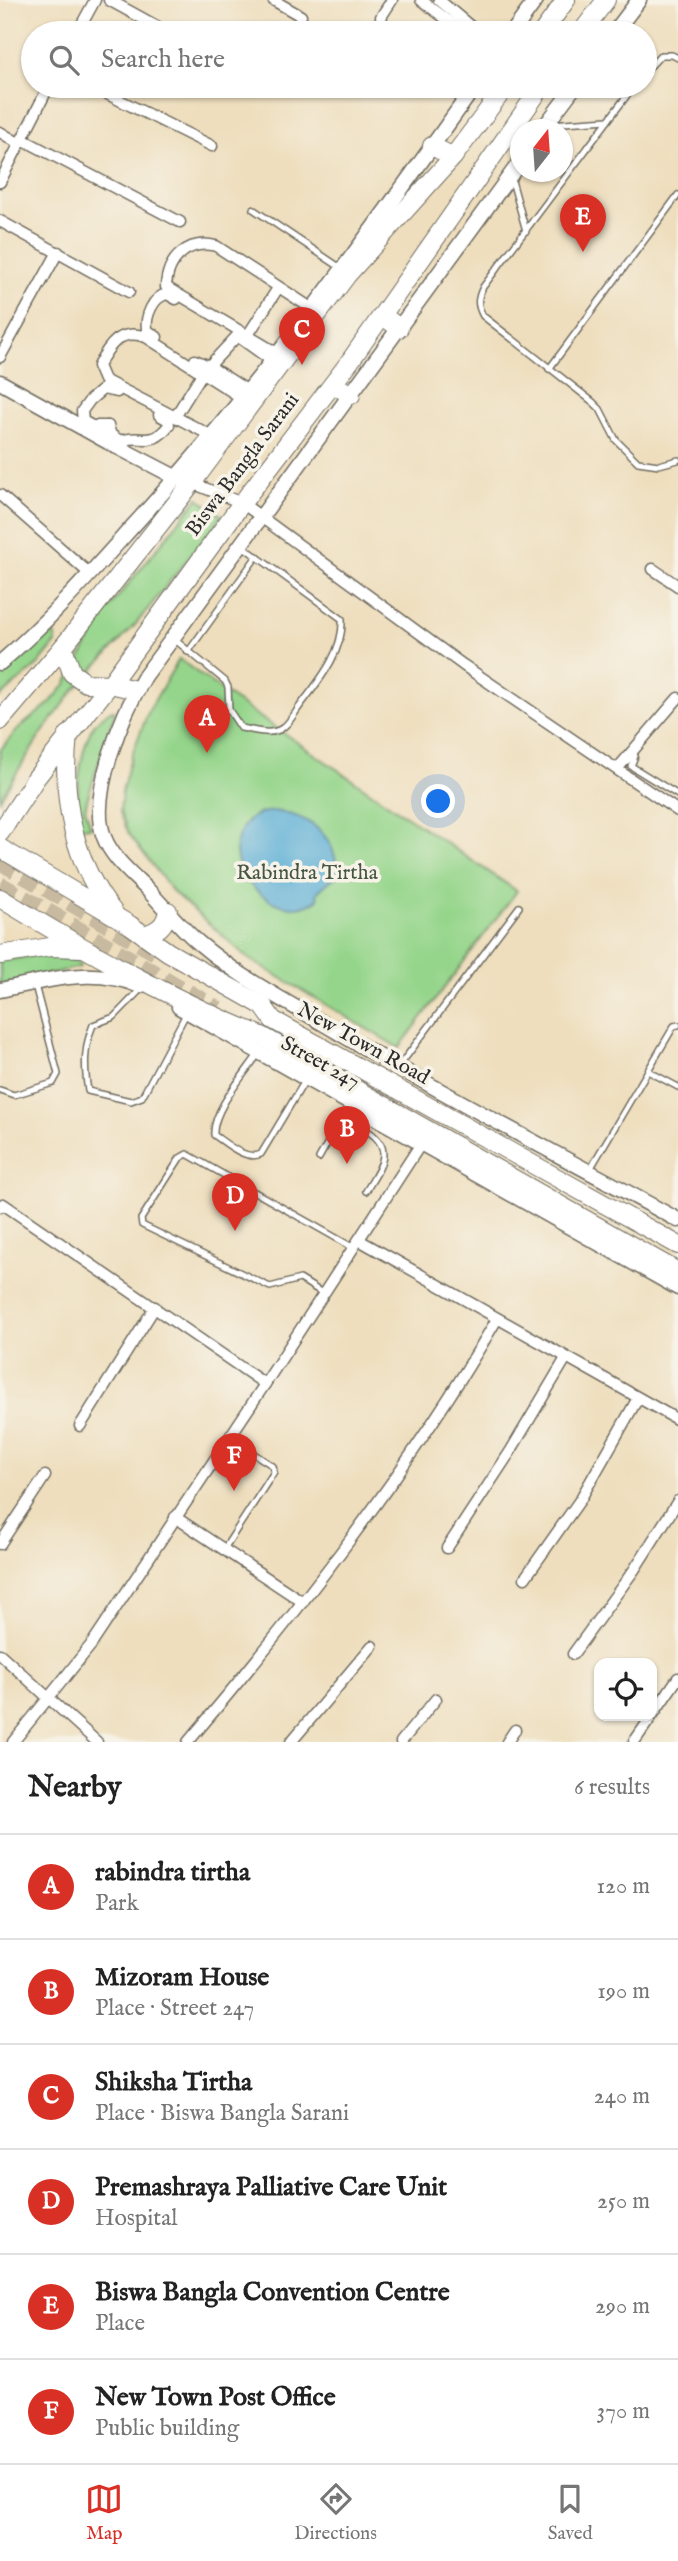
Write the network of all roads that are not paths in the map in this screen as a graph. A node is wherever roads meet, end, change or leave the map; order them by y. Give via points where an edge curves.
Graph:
1 (95, 0) edge
2 (109, 0) edge
3 (273, 0) edge
4 (392, 0) edge
5 (421, 0) edge
6 (439, 0) edge
7 (536, 0) edge
8 (566, 0) edge
9 (606, 0) edge
10 (639, 0) edge
11 (301, 16) dead end
12 (84, 21) edge
13 (147, 21) edge
14 (382, 21) edge
15 (454, 21) edge
16 (460, 21) edge
17 (521, 21) edge
18 (551, 21) edge
19 (590, 21) edge
20 (623, 21) edge
21 (678, 58) edge
22 (657, 59) edge
23 (43, 98) edge
24 (115, 98) edge
25 (466, 98) edge
26 (497, 98) edge
27 (534, 98) edge
28 (566, 98) edge
29 (625, 98) edge
30 (550, 119) edge
31 (608, 120) junction
32 (573, 124) edge
33 (0, 132) edge
34 (21, 141) junction
35 (212, 146) dead end
36 (432, 146) junction
37 (453, 156) junction
38 (510, 177) edge
39 (0, 182) edge
40 (513, 182) edge
41 (678, 195) edge
42 (253, 209) dead end
43 (0, 221) edge
44 (180, 222) dead end
45 (526, 231) junction
46 (58, 252) junction
47 (340, 275) junction
48 (281, 289) junction
49 (130, 292) dead end
50 (311, 308) junction
51 (382, 315) junction
52 (399, 327) junction
53 (246, 337) junction
54 (0, 356) edge
55 (275, 357) junction
56 (206, 369) junction
57 (549, 369) junction
58 (0, 382) edge
59 (333, 384) junction
60 (245, 395) junction
61 (351, 395) junction
62 (175, 417) junction
63 (105, 432) junction
64 (212, 436) junction
65 (678, 460) edge
66 (185, 481) junction
67 (0, 495) edge
68 (242, 503) junction
69 (261, 518) junction
70 (241, 545) junction
71 (257, 556) junction
72 (653, 569) dead end
73 (90, 575) junction
74 (678, 586) edge
75 (173, 638) junction
76 (63, 647) junction
77 (188, 652) junction
78 (0, 663) edge
79 (110, 684) junction
80 (136, 690) junction
81 (678, 698) edge
82 (678, 706) edge
83 (1, 718) edge
84 (68, 735) junction
85 (618, 768) junction
86 (676, 802) edge
87 (0, 833) edge
88 (0, 848) edge
89 (0, 898) edge
90 (519, 907) dead end
91 (168, 911) junction
92 (137, 930) junction
93 (86, 948) junction
94 (0, 955) edge
95 (35, 983) junction
96 (143, 988) junction
97 (0, 990) edge
98 (234, 997) tunnel mouth
99 (187, 1012) junction
100 (225, 1013) tunnel mouth
101 (274, 1020) junction
102 (678, 1024) edge
103 (261, 1044) junction
104 (398, 1067) junction
105 (648, 1071) junction
106 (306, 1079) junction
107 (678, 1087) edge
108 (0, 1090) edge
109 (361, 1119) junction
110 (425, 1138) junction
111 (319, 1158) dead end
112 (589, 1171) junction
113 (366, 1191) dead end
114 (0, 1207) edge
115 (678, 1220) edge
116 (356, 1244) junction
117 (678, 1245) edge
118 (678, 1272) edge
119 (678, 1288) edge
120 (324, 1294) junction
121 (155, 1307) junction
122 (497, 1319) junction
123 (566, 1358) junction
124 (265, 1384) junction
125 (638, 1398) junction
126 (678, 1420) edge
127 (80, 1426) dead end
128 (229, 1437) junction
129 (46, 1476) dead end
130 (678, 1501) edge
131 (175, 1517) junction
132 (0, 1544) edge
133 (447, 1548) dead end
134 (224, 1549) junction
135 (525, 1578) dead end
136 (303, 1602) junction
137 (372, 1646) dead end
138 (0, 1654) edge
139 (573, 1654) dead end
140 (678, 1678) edge
141 (49, 1699) junction
142 (436, 1699) dead end
143 (515, 1730) dead end
144 (12, 1742) edge
145 (97, 1742) edge
146 (188, 1742) edge
147 (291, 1742) edge
148 (401, 1742) edge
149 (507, 1742) edge
150 (634, 1742) edge

1 - 12 street
2 - 13 street
3 - 11 street
4 - 14 street
5 - 15 street
6 - 16 street
7 - 17 street
8 - 18 main road
9 - 19 main road
10 - 20 street
21 - 22 lane via 661,55
23 - 34 street
24 - 35 street
25 - 36 street
26 - 37 main road, Biswa Bangla Sarani
27 - 51 main road, Biswa Bangla Sarani
28 - 30 street
29 - 31 lane
31 - 32 lane
31 - 45 lane
33 - 34 street
34 - 39 street
34 - 44 street
36 - 37 main road
36 - 47 street
37 - 47 main road, Biswa Bangla Sarani
38 - 52 street
40 - 45 lane
41 - 57 lane
42 - 47 lane
43 - 46 street
45 - 57 lane via 483,287 478,307
46 - 49 street
46 - 54 street
47 - 50 street
47 - 66 main road, Biswa Bangla Sarani
48 - 50 street
48 - 53 street
48 - 53 street via 206,244 185,250 166,272 166,287
50 - 55 street
51 - 52 main road
51 - 59 main road, Biswa Bangla Sarani
52 - 61 street
53 - 55 street
53 - 55 street
53 - 56 street
53 - 56 street via 167,294 159,296 146,322 148,330
55 - 60 street
56 - 60 street
56 - 62 street
56 - 62 street via 135,333 108,348 98,366 104,380
57 - 65 lane via 600,409 611,433 638,461 659,465
58 - 63 street
59 - 61 main road
59 - 68 main road, Biswa Bangla Sarani
60 - 64 street
61 - 69 street
62 - 64 street
63 - 63 street via 83,421 82,411 103,389 117,392 168,420 169,425 152,440 121,442
63 - 66 street
64 - 66 street
66 - 68 street
66 - 73 street
66 - 76 main road, Biswa Bangla Sarani
67 - 73 street
68 - 69 street
68 - 79 main road, Biswa Bangla Sarani
69 - 70 street
69 - 85 street via 463,665
70 - 71 lane
70 - 75 street
71 - 77 lane
71 - 77 lane via 342,619 335,654 322,677 284,727 276,732 241,728 229,710 225,681
72 - 74 street
73 - 78 street via 49,620
75 - 77 lane
75 - 80 street
76 - 79 main road via 72,673 86,684
76 - 83 main road, Biswa Bangla Sarani
79 - 80 main road
79 - 84 main road, Biswa Bangla Sarani
80 - 91 street via 106,770 100,801 103,835 116,857
81 - 85 street
82 - 86 lane via 631,764
84 - 87 main road, Biswa Bangla Sarani
84 - 92 main road via 65,776 75,838 101,895 113,912
85 - 86 street
88 - 92 main road, New Town Road
89 - 93 main road
90 - 104 lane
91 - 92 main road via 155,932
91 - 104 street via 197,941 239,973
92 - 101 main road, New Town Road via 263,1006
93 - 94 main road via 50,947
93 - 103 main road
95 - 96 street, Street 247 via 104,975
95 - 97 street, Street 247
95 - 108 lane via 58,1074 53,1083 13,1095
96 - 99 street, Street 247
96 - 99 lane via 114,1017 93,1025 85,1044 88,1091 131,1101 142,1097
98 - 101 main road
99 - 103 street, Street 247
100 - 103 main road
101 - 117 main road, New Town Road
102 - 105 lane
103 - 106 street, Street 247
103 - 106 lane via 219,1112 214,1135 247,1155 261,1154
103 - 110 main road
104 - 112 street
105 - 107 lane
105 - 112 lane
106 - 109 street, Street 247
109 - 110 street, Street 247
109 - 111 lane via 340,1121
109 - 113 lane via 382,1146 384,1157
110 - 116 street
110 - 118 main road
110 - 119 street, Street 247
112 - 115 street
114 - 121 street via 6,1206
116 - 120 street
116 - 120 lane via 187,1154 180,1157 141,1219 142,1225 270,1287 300,1279
116 - 122 street
120 - 124 street
121 - 124 street
121 - 127 street
122 - 123 street
122 - 136 street via 435,1420
123 - 125 street
123 - 133 street
124 - 128 street
125 - 126 street
125 - 135 street via 580,1500
128 - 131 street
128 - 134 lane via 273,1466 274,1472
129 - 132 street
130 - 139 street
131 - 134 street
131 - 141 street via 91,1645
134 - 136 street
136 - 146 street
137 - 147 street
138 - 141 street
140 - 150 street
141 - 144 street
141 - 145 street
142 - 148 street
143 - 149 street

